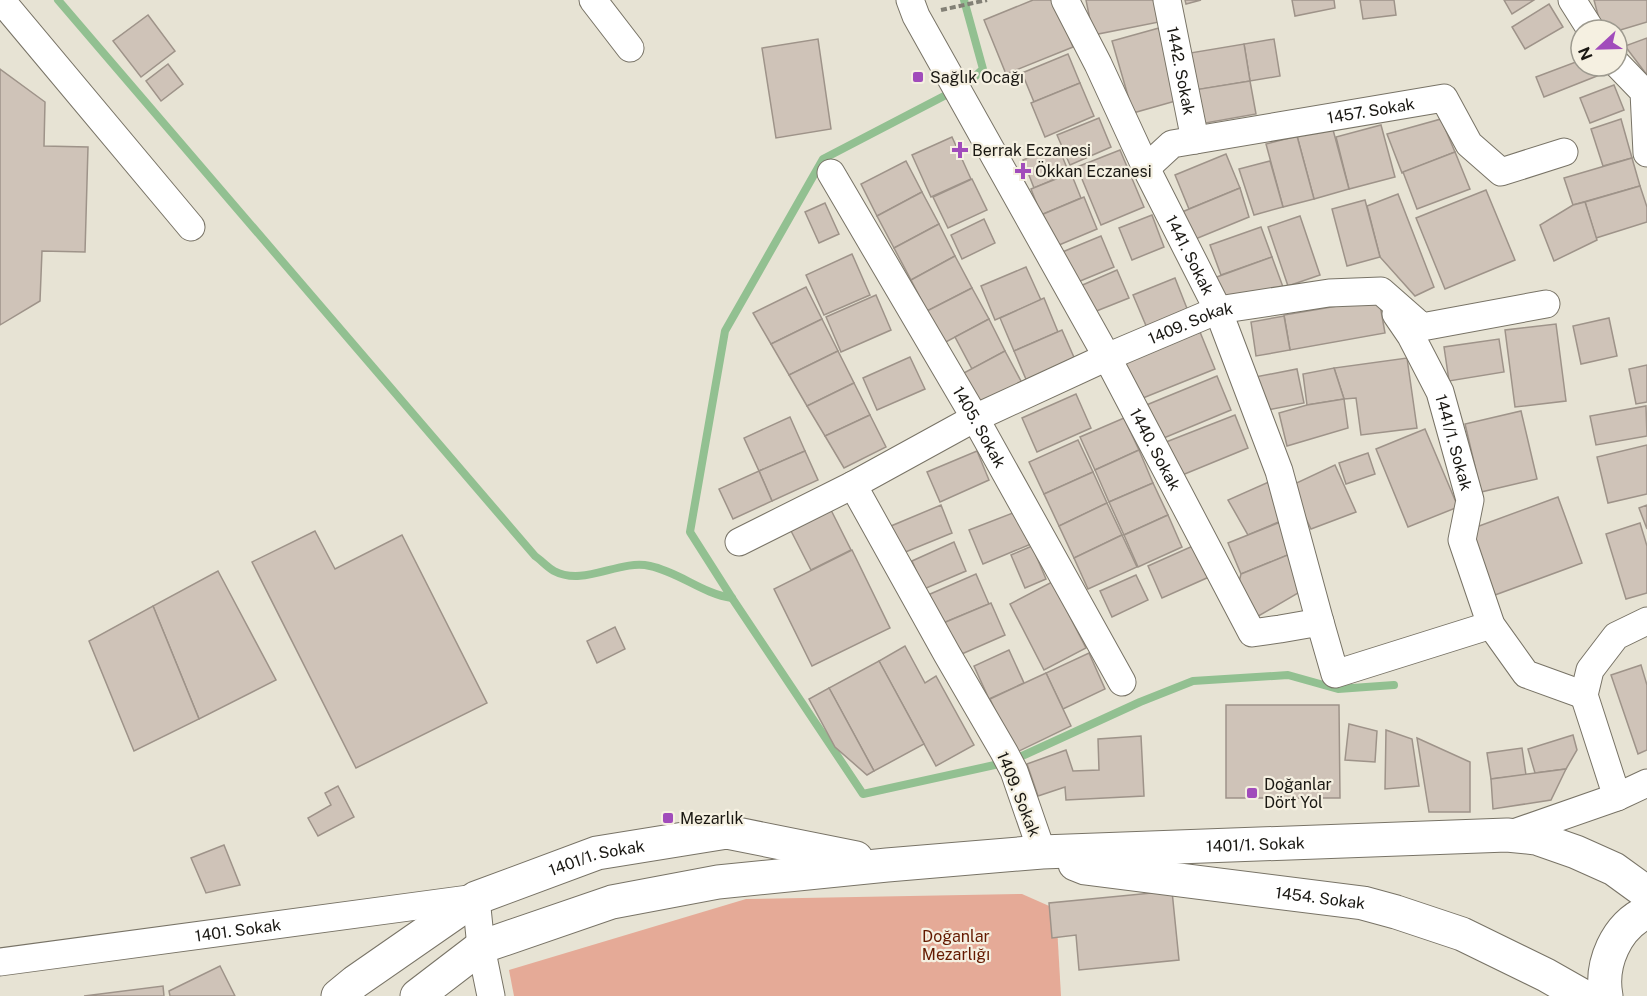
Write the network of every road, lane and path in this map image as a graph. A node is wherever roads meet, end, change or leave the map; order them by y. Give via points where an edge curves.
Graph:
1 (1, 0) edge
2 (593, 0) edge
3 (987, 0) edge
4 (1065, 0) edge
5 (1167, 0) edge
6 (1572, 0) edge
7 (913, 8) edge
8 (946, 9) dead end
9 (1583, 18) edge
10 (630, 48) dead end
11 (1629, 76) edge
12 (1645, 91) edge
13 (1195, 140) junction
14 (1564, 152) dead end
15 (1647, 153) edge
16 (1146, 168) junction
17 (831, 173) dead end
18 (191, 227) dead end
19 (1381, 291) junction
20 (1546, 304) dead end
21 (1218, 310) junction
22 (1107, 357) junction
23 (975, 418) junction
24 (854, 485) junction
25 (739, 542) dead end
26 (1647, 621) edge
27 (1320, 622) junction
28 (1491, 625) junction
29 (1122, 682) dead end
30 (1584, 695) junction
31 (1647, 783) edge
32 (1617, 797) junction
33 (1507, 836) junction
34 (1042, 852) junction
35 (887, 865) junction
36 (1647, 893) edge
37 (476, 898) junction
38 (1647, 912) edge
39 (482, 947) junction
40 (0, 962) edge
41 (338, 996) edge
42 (417, 996) edge
43 (491, 996) edge
44 (1583, 996) edge
45 (1606, 996) edge

1 - 18 street
2 - 10 street
3 - 8 path
4 - 16 street, 1441. Sokak
5 - 13 street, 1442. Sokak
6 - 9 street
7 - 22 street, 1440. Sokak
11 - 12 street
12 - 15 street
13 - 14 street, 1457. Sokak via 1444,98 1469,144 1501,172
13 - 16 street, 1457. Sokak via 1172,144
16 - 21 street, 1441. Sokak
17 - 23 street, 1405. Sokak
19 - 20 street via 1422,327
19 - 21 street, 1409. Sokak via 1329,293
19 - 28 street, 1441/1. Sokak via 1411,336 1440,392 1470,500 1462,540
21 - 22 street, 1409. Sokak
21 - 27 street, 1441. Sokak via 1280,471
22 - 23 street, 1409. Sokak
22 - 27 street, 1440. Sokak via 1252,633
23 - 24 street, 1409. Sokak
23 - 29 street, 1405. Sokak
24 - 25 street, 1409. Sokak
24 - 34 street, 1409. Sokak via 1014,771
26 - 30 street via 1616,636 1590,670
27 - 28 street via 1335,674
28 - 30 street, 1441/1. Sokak via 1526,674
30 - 32 street
31 - 32 street, 1401/1. Sokak
32 - 33 street, 1401/1. Sokak
33 - 34 main road, 1401/1. Sokak
33 - 36 main road via 1536,838 1576,852 1614,869
34 - 35 main road, 1401/1. Sokak
34 - 44 main road, 1454. Sokak via 1085,868 1363,903 1462,934
35 - 37 main road, 1401/1. Sokak via 727,832 597,853
35 - 39 main road, 1401/1. Sokak via 718,882 612,902
37 - 39 street
37 - 40 street, 1401. Sokak
37 - 41 main road, 1401/1. Sokak
38 - 45 main road via 1620,934 1608,958
39 - 42 main road, 1401/1. Sokak
39 - 43 street

